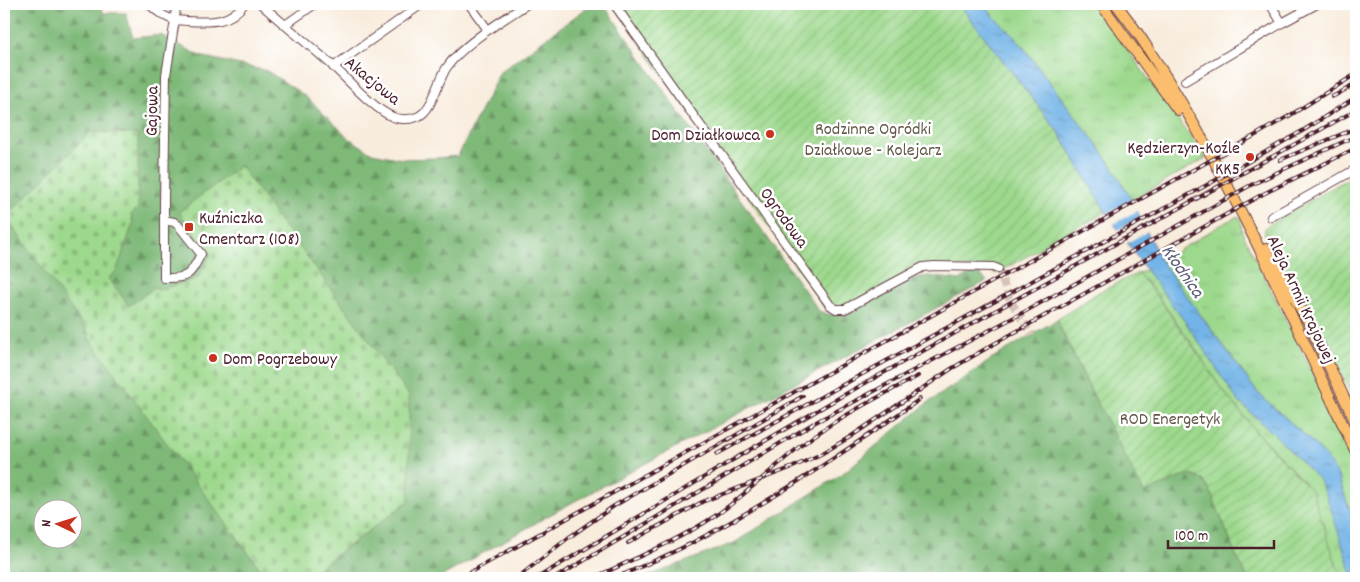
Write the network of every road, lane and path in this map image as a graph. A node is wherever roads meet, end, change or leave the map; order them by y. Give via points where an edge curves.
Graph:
1 (149, 4) edge
2 (176, 4) edge
3 (244, 4) edge
4 (261, 4) edge
5 (315, 4) edge
6 (422, 4) edge
7 (469, 4) edge
8 (527, 4) edge
9 (614, 4) edge
10 (1101, 4) edge
11 (1116, 4) edge
12 (1270, 4) edge
13 (1317, 4) edge
14 (175, 20) junction
15 (1282, 23) junction
16 (285, 25) junction
17 (488, 30) junction
18 (333, 66) junction
19 (1185, 81) dead end
20 (1211, 156) junction
21 (1356, 169) edge
22 (1244, 215) junction
23 (1271, 217) dead end
24 (164, 220) junction
25 (995, 268) dead end
26 (1356, 423) edge
27 (1356, 452) edge

1 - 14 street
2 - 14 street, Gajowa
3 - 14 street via 240,10 220,20
4 - 16 street, Akacjowa
5 - 16 street
6 - 18 street
7 - 17 street
8 - 17 street, Akacjowa
9 - 25 street, Ogrodowa via 830,305 845,309 923,268
10 - 20 main road, Aleja Armii Krajowej
11 - 20 main road, Aleja Armii Krajowej via 1150,50
12 - 15 street
13 - 15 street
14 - 24 street, Gajowa via 166,75
15 - 19 street
16 - 18 street, Akacjowa
17 - 18 street, Akacjowa via 458,54 447,68 428,108 420,116 408,119 393,118 379,109
20 - 22 main road, Aleja Armii Krajowej
21 - 23 street
22 - 26 main road, Aleja Armii Krajowej via 1304,313
22 - 27 main road, Aleja Armii Krajowej
24 - 24 street, Gajowa via 164,278 178,278 191,272 201,254 178,225

